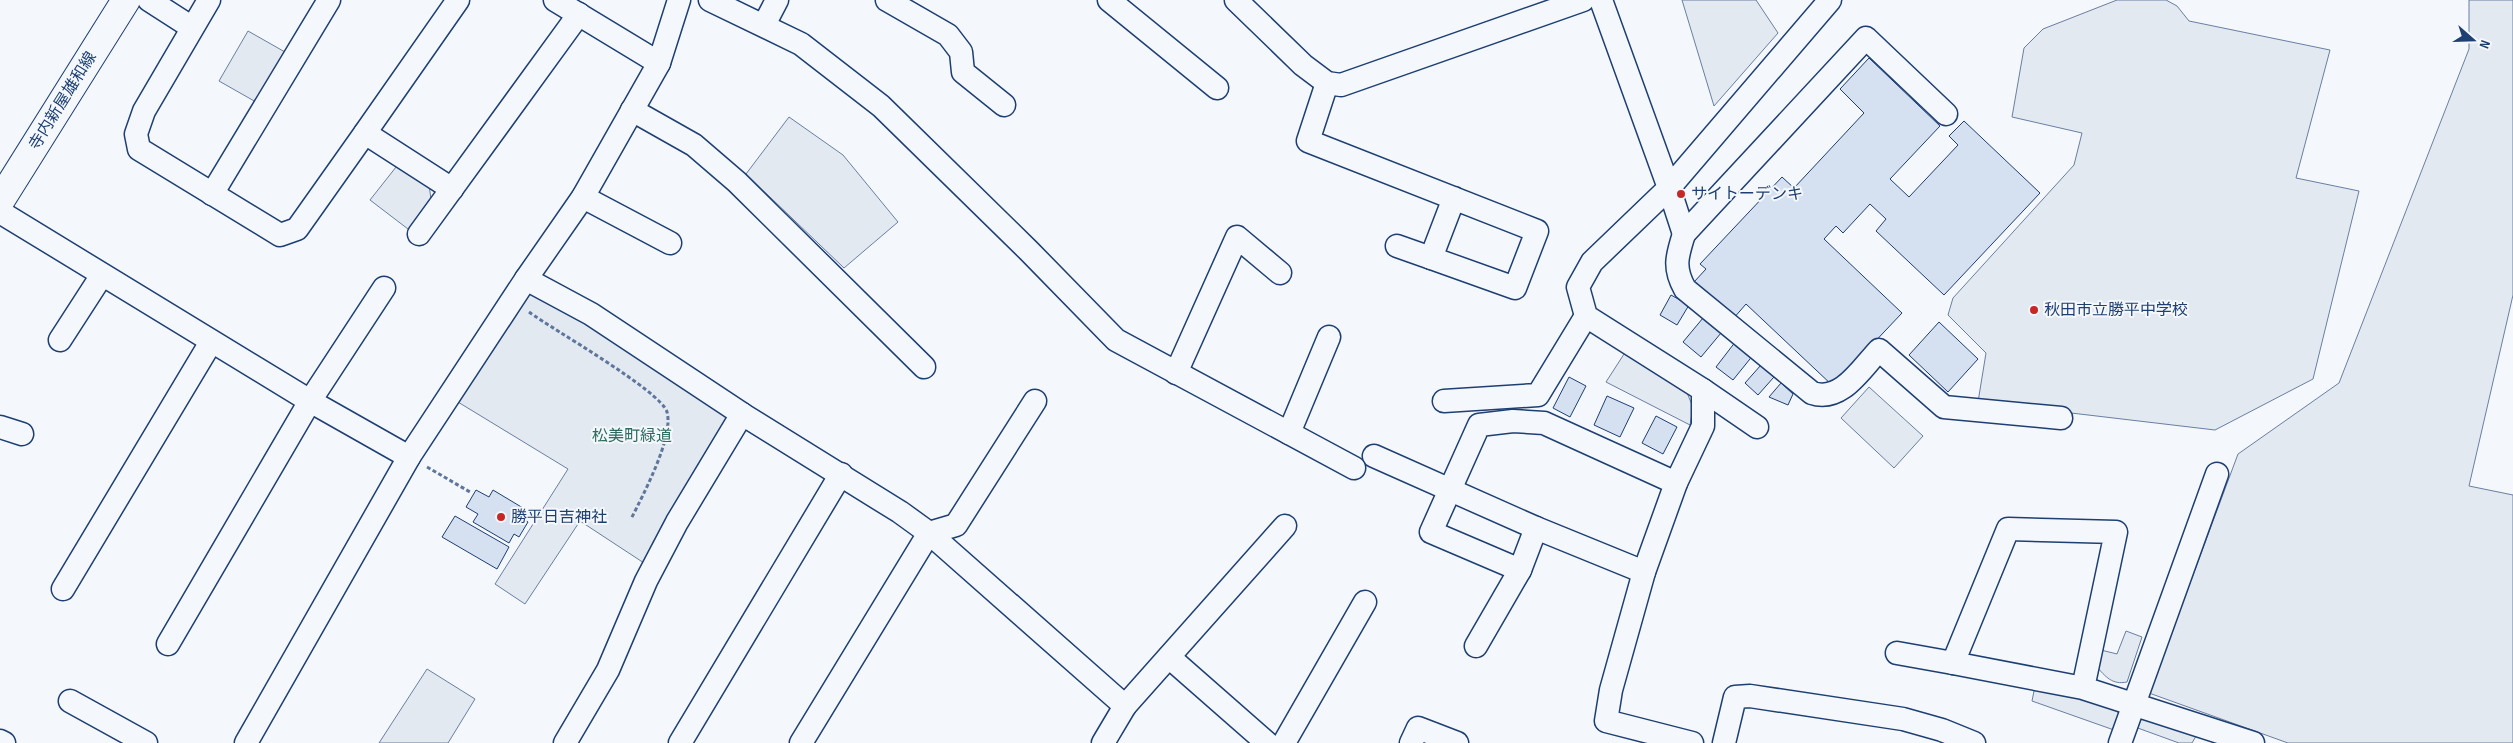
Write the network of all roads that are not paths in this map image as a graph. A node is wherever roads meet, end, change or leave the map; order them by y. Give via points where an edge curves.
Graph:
1 (126, 0) edge
2 (149, 0) edge
3 (209, 0) edge
4 (329, 0) edge
5 (458, 0) edge
6 (555, 0) edge
7 (679, 0) edge
8 (710, 0) edge
9 (777, 0) edge
10 (887, 0) edge
11 (1108, 0) edge
12 (1236, 0) edge
13 (1583, 0) edge
14 (1601, 0) edge
15 (1830, 0) edge
16 (579, 14) junction
17 (764, 25) junction
18 (191, 27) junction
19 (660, 63) junction
20 (1327, 84) junction
21 (1216, 88) dead end
22 (1004, 105) dead end
23 (632, 110) junction
24 (1946, 114) dead end
25 (365, 133) junction
26 (1669, 188) junction
27 (452, 189) junction
28 (212, 194) junction
29 (2, 197) edge
30 (583, 197) junction
31 (1454, 198) junction
32 (419, 234) dead end
33 (1684, 234) junction
34 (670, 243) dead end
35 (1397, 246) dead end
36 (1431, 258) junction
37 (1280, 273) dead end
38 (102, 276) junction
39 (526, 278) junction
40 (384, 288) dead end
41 (1586, 316) junction
42 (1329, 337) dead end
43 (60, 340) dead end
44 (211, 342) junction
45 (924, 367) dead end
46 (1176, 373) junction
47 (1703, 390) junction
48 (310, 401) junction
49 (1035, 401) dead end
50 (1444, 401) dead end
51 (742, 414) junction
52 (2061, 418) dead end
53 (0, 427) edge
54 (1757, 427) dead end
55 (1289, 433) junction
56 (22, 434) dead end
57 (1374, 456) dead end
58 (409, 457) junction
59 (1354, 468) dead end
60 (842, 474) junction
61 (2217, 474) dead end
62 (1676, 483) junction
63 (1450, 490) junction
64 (1285, 526) dead end
65 (1536, 528) junction
66 (929, 533) junction
67 (1520, 570) junction
68 (1644, 572) junction
69 (63, 589) dead end
70 (1364, 602) dead end
71 (168, 644) dead end
72 (1476, 646) dead end
73 (1897, 654) dead end
74 (1168, 657) junction
75 (1953, 663) junction
76 (2083, 688) junction
77 (70, 701) dead end
78 (2134, 703) junction
79 (1125, 706) junction
80 (0, 741) edge
81 (4, 743) edge
82 (146, 743) edge
83 (246, 743) edge
84 (565, 743) edge
85 (680, 743) edge
86 (801, 743) edge
87 (1102, 743) edge
88 (1267, 743) edge
89 (1284, 743) edge
90 (1411, 743) edge
91 (1457, 743) edge
92 (1692, 743) edge
93 (1724, 743) edge
94 (1974, 743) edge
95 (2120, 743) edge
96 (2253, 743) edge

1 - 29 main road, 寺内新屋雄和線
2 - 18 street
3 - 18 street
4 - 28 street
5 - 25 street
6 - 16 street
7 - 19 street
8 - 17 street
9 - 17 street
10 - 22 street via 948,35 961,52 963,72
11 - 21 street
12 - 20 street
13 - 20 street via 1341,85
14 - 26 street
15 - 26 street
16 - 19 street
16 - 27 street
17 - 46 street via 801,44 881,106 1116,340
18 - 28 street via 144,111 136,134 139,149
19 - 23 street
20 - 31 street via 1308,141
23 - 30 street
23 - 45 street via 694,144 737,182
24 - 33 street via 1866,38
25 - 27 street
25 - 28 street via 297,229 280,236
26 - 33 street
26 - 41 street via 1592,262 1578,287
27 - 32 street
29 - 38 street
30 - 34 street
30 - 39 street
31 - 36 street
31 - 36 street via 1537,232 1515,288
33 - 52 street via 1676,261 1685,289 1812,393 1822,396 1838,393 1879,350 1944,407
35 - 36 street
37 - 46 street via 1237,237
38 - 43 street
38 - 44 street
39 - 51 street via 591,314
39 - 58 street
40 - 48 street
41 - 47 street
41 - 50 street via 1538,395
42 - 55 street
44 - 48 street
44 - 69 street
46 - 55 street
47 - 54 street
47 - 62 street via 1703,426
48 - 58 street
48 - 71 street
49 - 66 street via 956,525
51 - 60 street
51 - 84 street via 677,522 646,581 608,670
53 - 56 street
55 - 59 street
57 - 63 street
58 - 83 street
60 - 66 street
60 - 85 street
61 - 78 street
62 - 63 street via 1544,423 1513,422 1479,425
62 - 68 street
63 - 65 street
63 - 67 street via 1432,532
64 - 74 street
65 - 67 street
65 - 68 street
66 - 79 street
66 - 86 street
67 - 72 street
68 - 92 street via 1611,690 1606,720
70 - 89 street
73 - 75 street
74 - 79 street
74 - 88 street
75 - 76 street
75 - 76 street via 2008,529 2116,532
76 - 78 street
77 - 82 street
78 - 95 street
78 - 96 street
79 - 87 street
80 - 81 street
90 - 91 street via 1418,728
93 - 94 street via 1735,697 1750,696 1903,718

